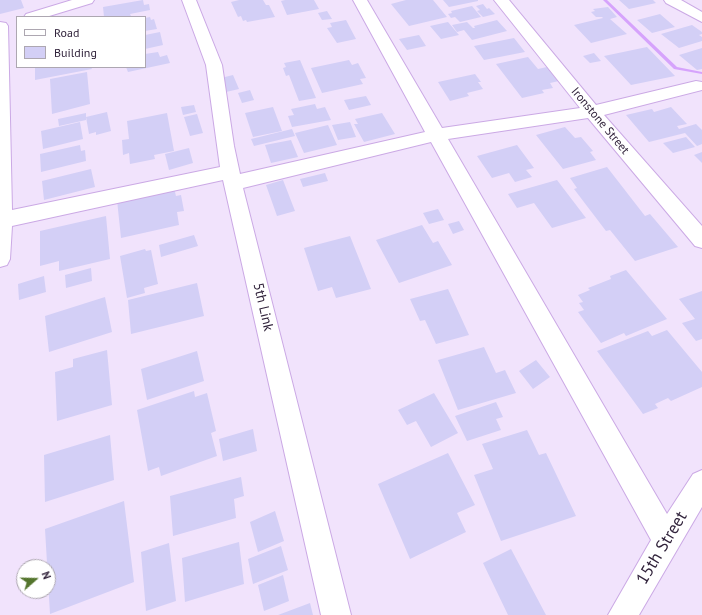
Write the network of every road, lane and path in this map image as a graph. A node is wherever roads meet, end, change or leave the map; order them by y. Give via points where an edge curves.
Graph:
1 (87, 0) edge
2 (189, 0) edge
3 (360, 0) edge
4 (501, 0) edge
5 (672, 0) edge
6 (34, 16) edge
7 (702, 18) edge
8 (6, 25) edge
9 (696, 86) dead end
10 (592, 112) junction
11 (437, 135) junction
12 (231, 177) junction
13 (2, 220) junction
14 (702, 240) edge
15 (0, 258) edge
16 (702, 483) edge
17 (666, 540) junction
18 (336, 615) edge
19 (623, 615) edge

1 - 6 street
2 - 12 street, 5th Link via 208,44 213,64
3 - 11 street
4 - 10 street, Ironstone Street
5 - 7 street
8 - 13 street
9 - 10 street
10 - 11 street
10 - 14 street, Ironstone Street
11 - 12 street
11 - 17 street
12 - 13 street
12 - 18 street, 5th Link
13 - 15 street
16 - 17 street, 15th Street
17 - 19 street, 15th Street

